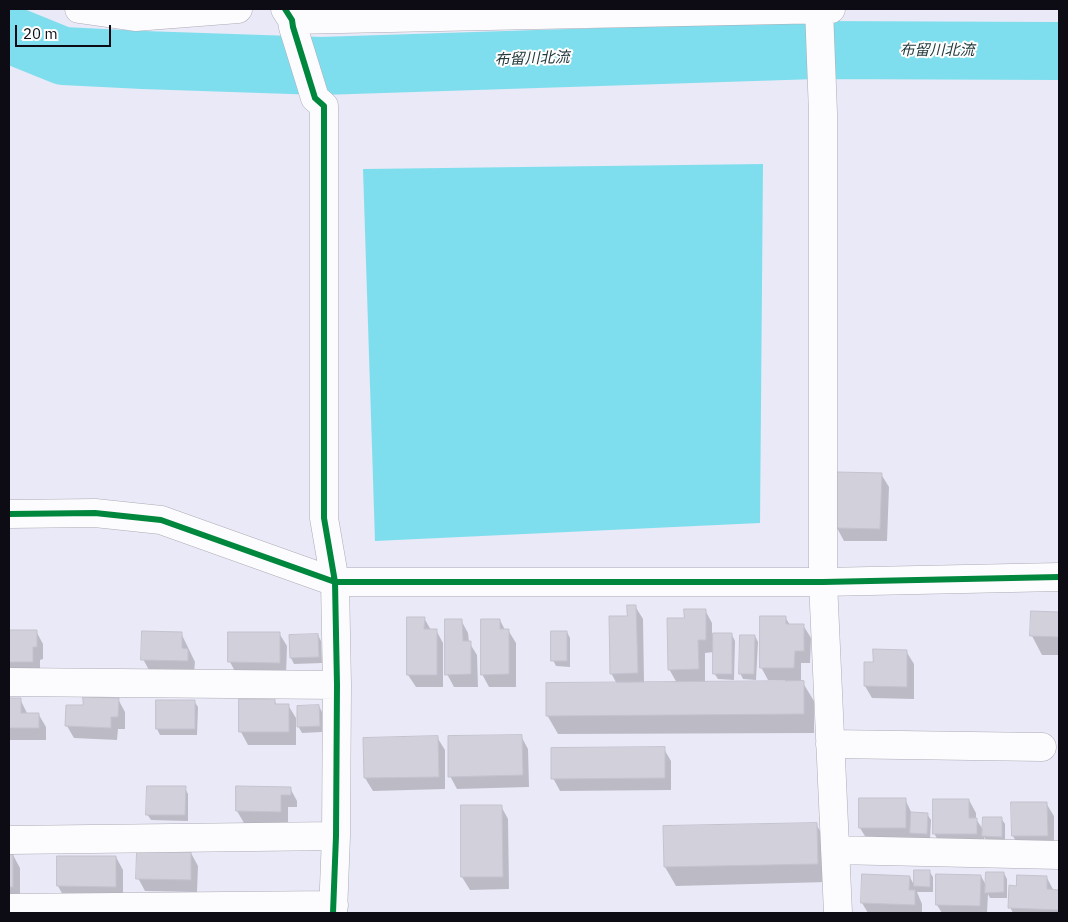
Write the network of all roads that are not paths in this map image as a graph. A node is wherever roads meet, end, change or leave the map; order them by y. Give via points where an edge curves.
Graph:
1 (80, 9) edge
2 (238, 9) edge
3 (819, 9) edge
4 (831, 9) edge
5 (290, 19) edge
6 (9, 514) edge
7 (1059, 577) edge
8 (335, 582) junction
9 (823, 582) junction
10 (9, 682) edge
11 (337, 685) junction
12 (830, 744) junction
13 (1042, 747) dead end
14 (336, 836) junction
15 (9, 840) edge
16 (835, 850) junction
17 (1059, 855) edge
18 (9, 908) edge
19 (333, 909) edge
20 (838, 913) edge

1 - 2 street via 135,17
3 - 4 street
3 - 5 street
3 - 9 street via 823,113
5 - 8 street via 315,98 324,106 324,518
6 - 8 street via 95,513 161,520
7 - 9 street
8 - 9 street
8 - 11 street
9 - 12 street
10 - 11 street
11 - 14 street
12 - 13 street
12 - 16 street
14 - 15 street
14 - 19 street
16 - 17 street
16 - 20 street
18 - 19 street

